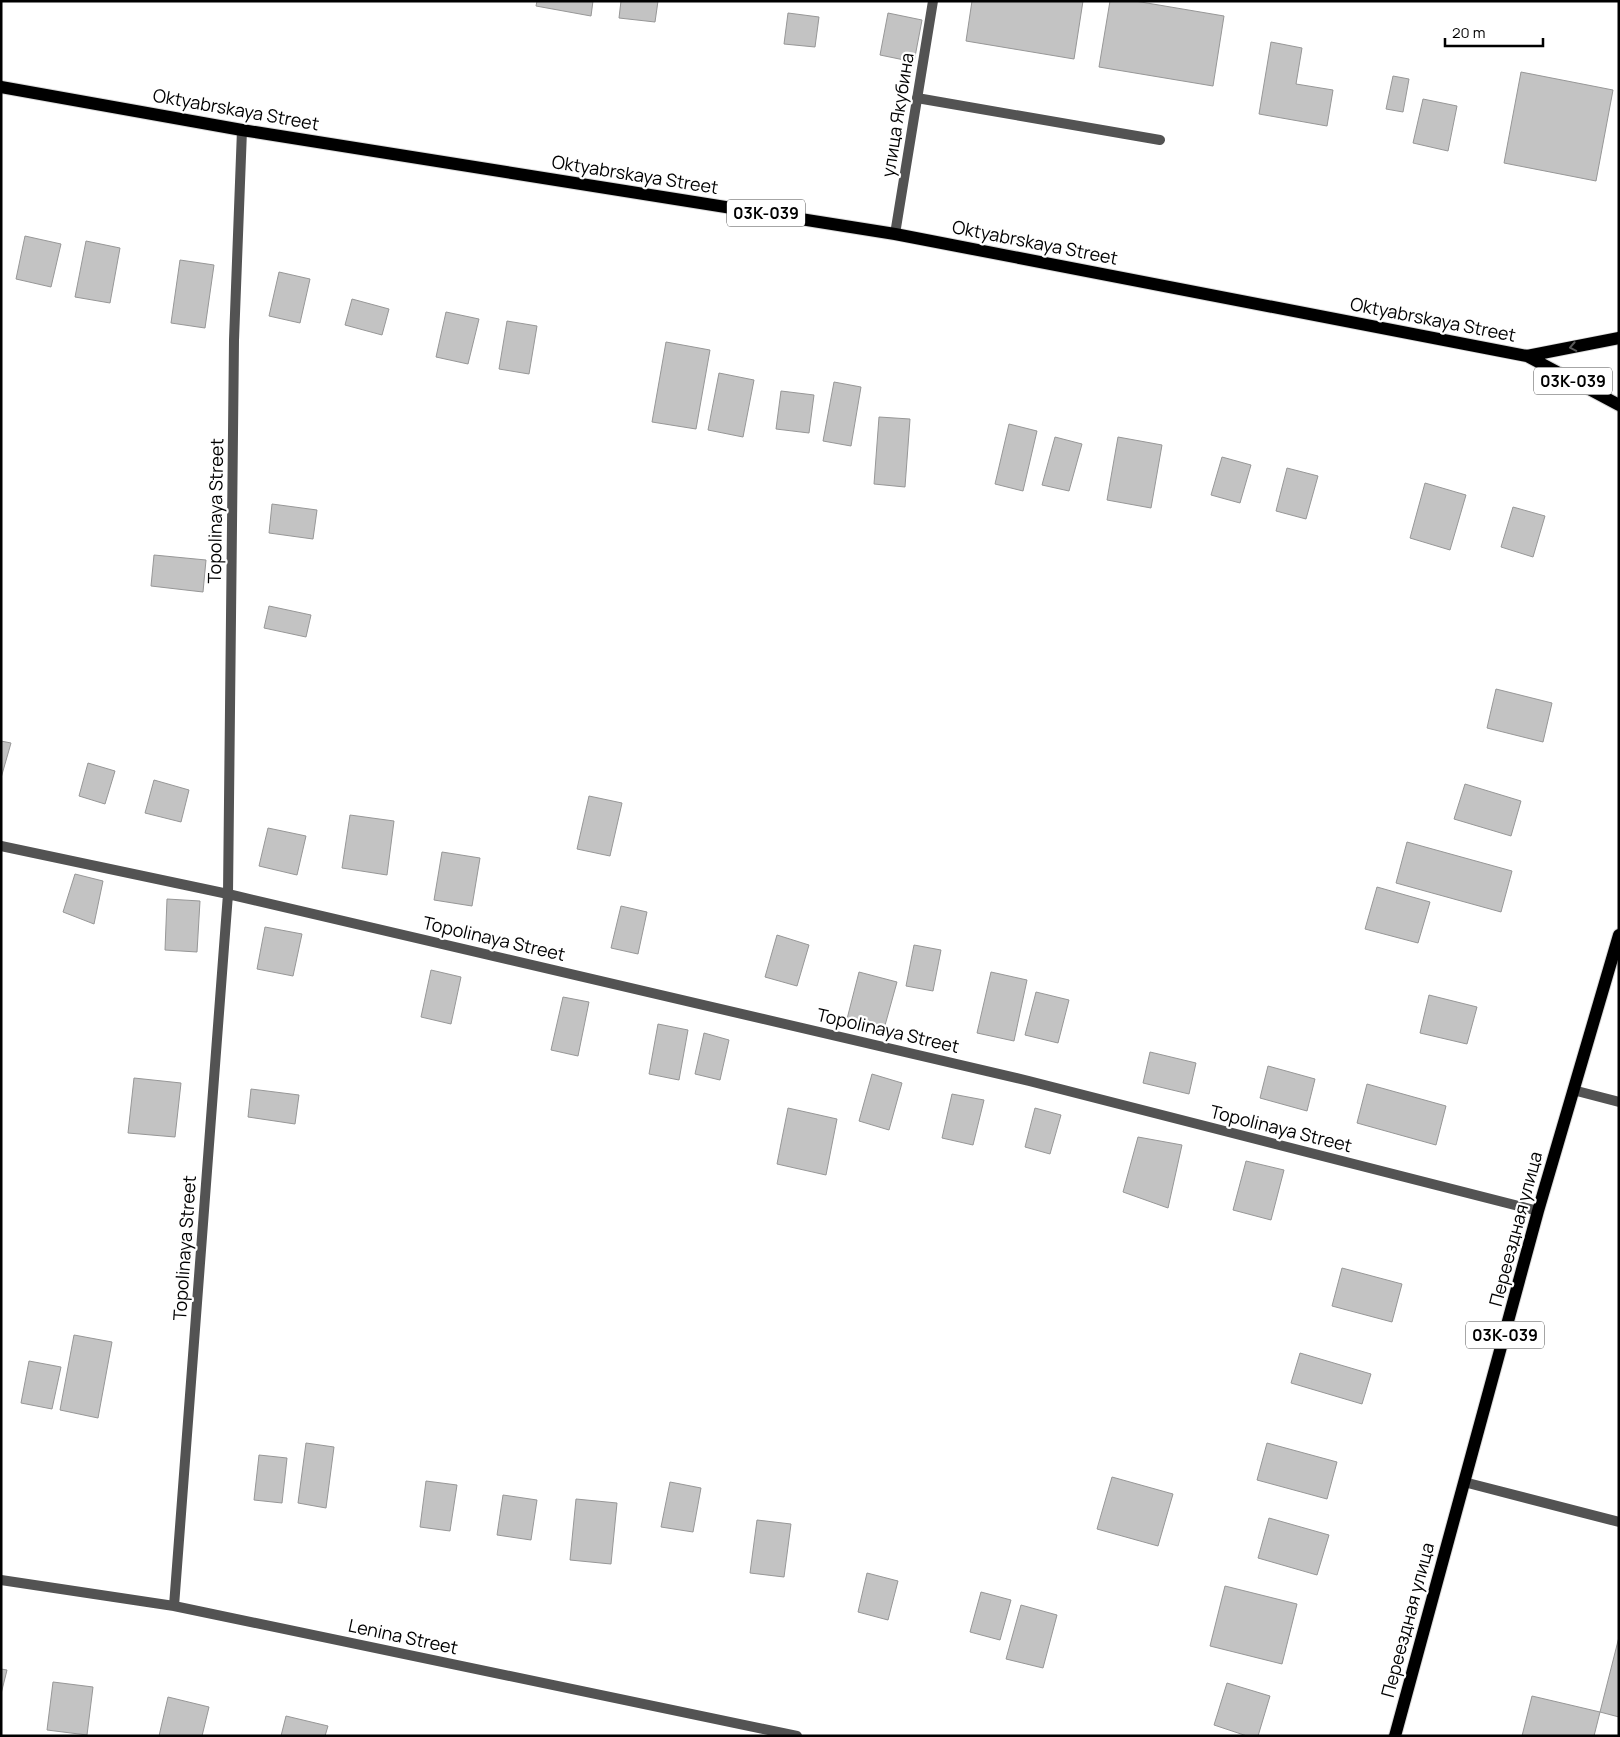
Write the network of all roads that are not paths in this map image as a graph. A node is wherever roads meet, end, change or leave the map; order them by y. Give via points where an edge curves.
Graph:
1 (933, 1) edge
2 (1, 87) edge
3 (917, 98) junction
4 (242, 130) junction
5 (1160, 140) dead end
6 (895, 234) junction
7 (1619, 338) edge
8 (1528, 356) junction
9 (1619, 405) edge
10 (1, 846) edge
11 (228, 894) junction
12 (1619, 936) edge
13 (1573, 1090) junction
14 (1619, 1102) edge
15 (1538, 1211) junction
16 (1464, 1482) junction
17 (1619, 1522) edge
18 (1, 1580) edge
19 (174, 1606) junction
20 (797, 1736) edge
21 (1395, 1736) edge

1 - 3 street, улица Якубина
2 - 4 main road, Oktyabrskaya Street / 03К-039
3 - 5 street
3 - 6 street, улица Якубина
4 - 6 main road, Oktyabrskaya Street / 03К-039
4 - 11 street, Topolinaya Street via 234,340
6 - 8 main road, Oktyabrskaya Street / 03К-039
7 -> 8 main road, Oktyabrskaya Street
8 - 9 main road, Oktyabrskaya Street / 03К-039
10 - 11 street, Topolinaya Street
11 - 15 street, Topolinaya Street via 1029,1081
11 - 19 street, Topolinaya Street
12 - 13 main road, Переездная улица / 03К-039
13 - 14 street
13 - 15 main road, Переездная улица / 03К-039
15 - 16 main road, Переездная улица / 03К-039
16 - 17 street
16 - 21 main road, Переездная улица / 03К-039
18 - 19 street, Lenina Street
19 - 20 street, Lenina Street

